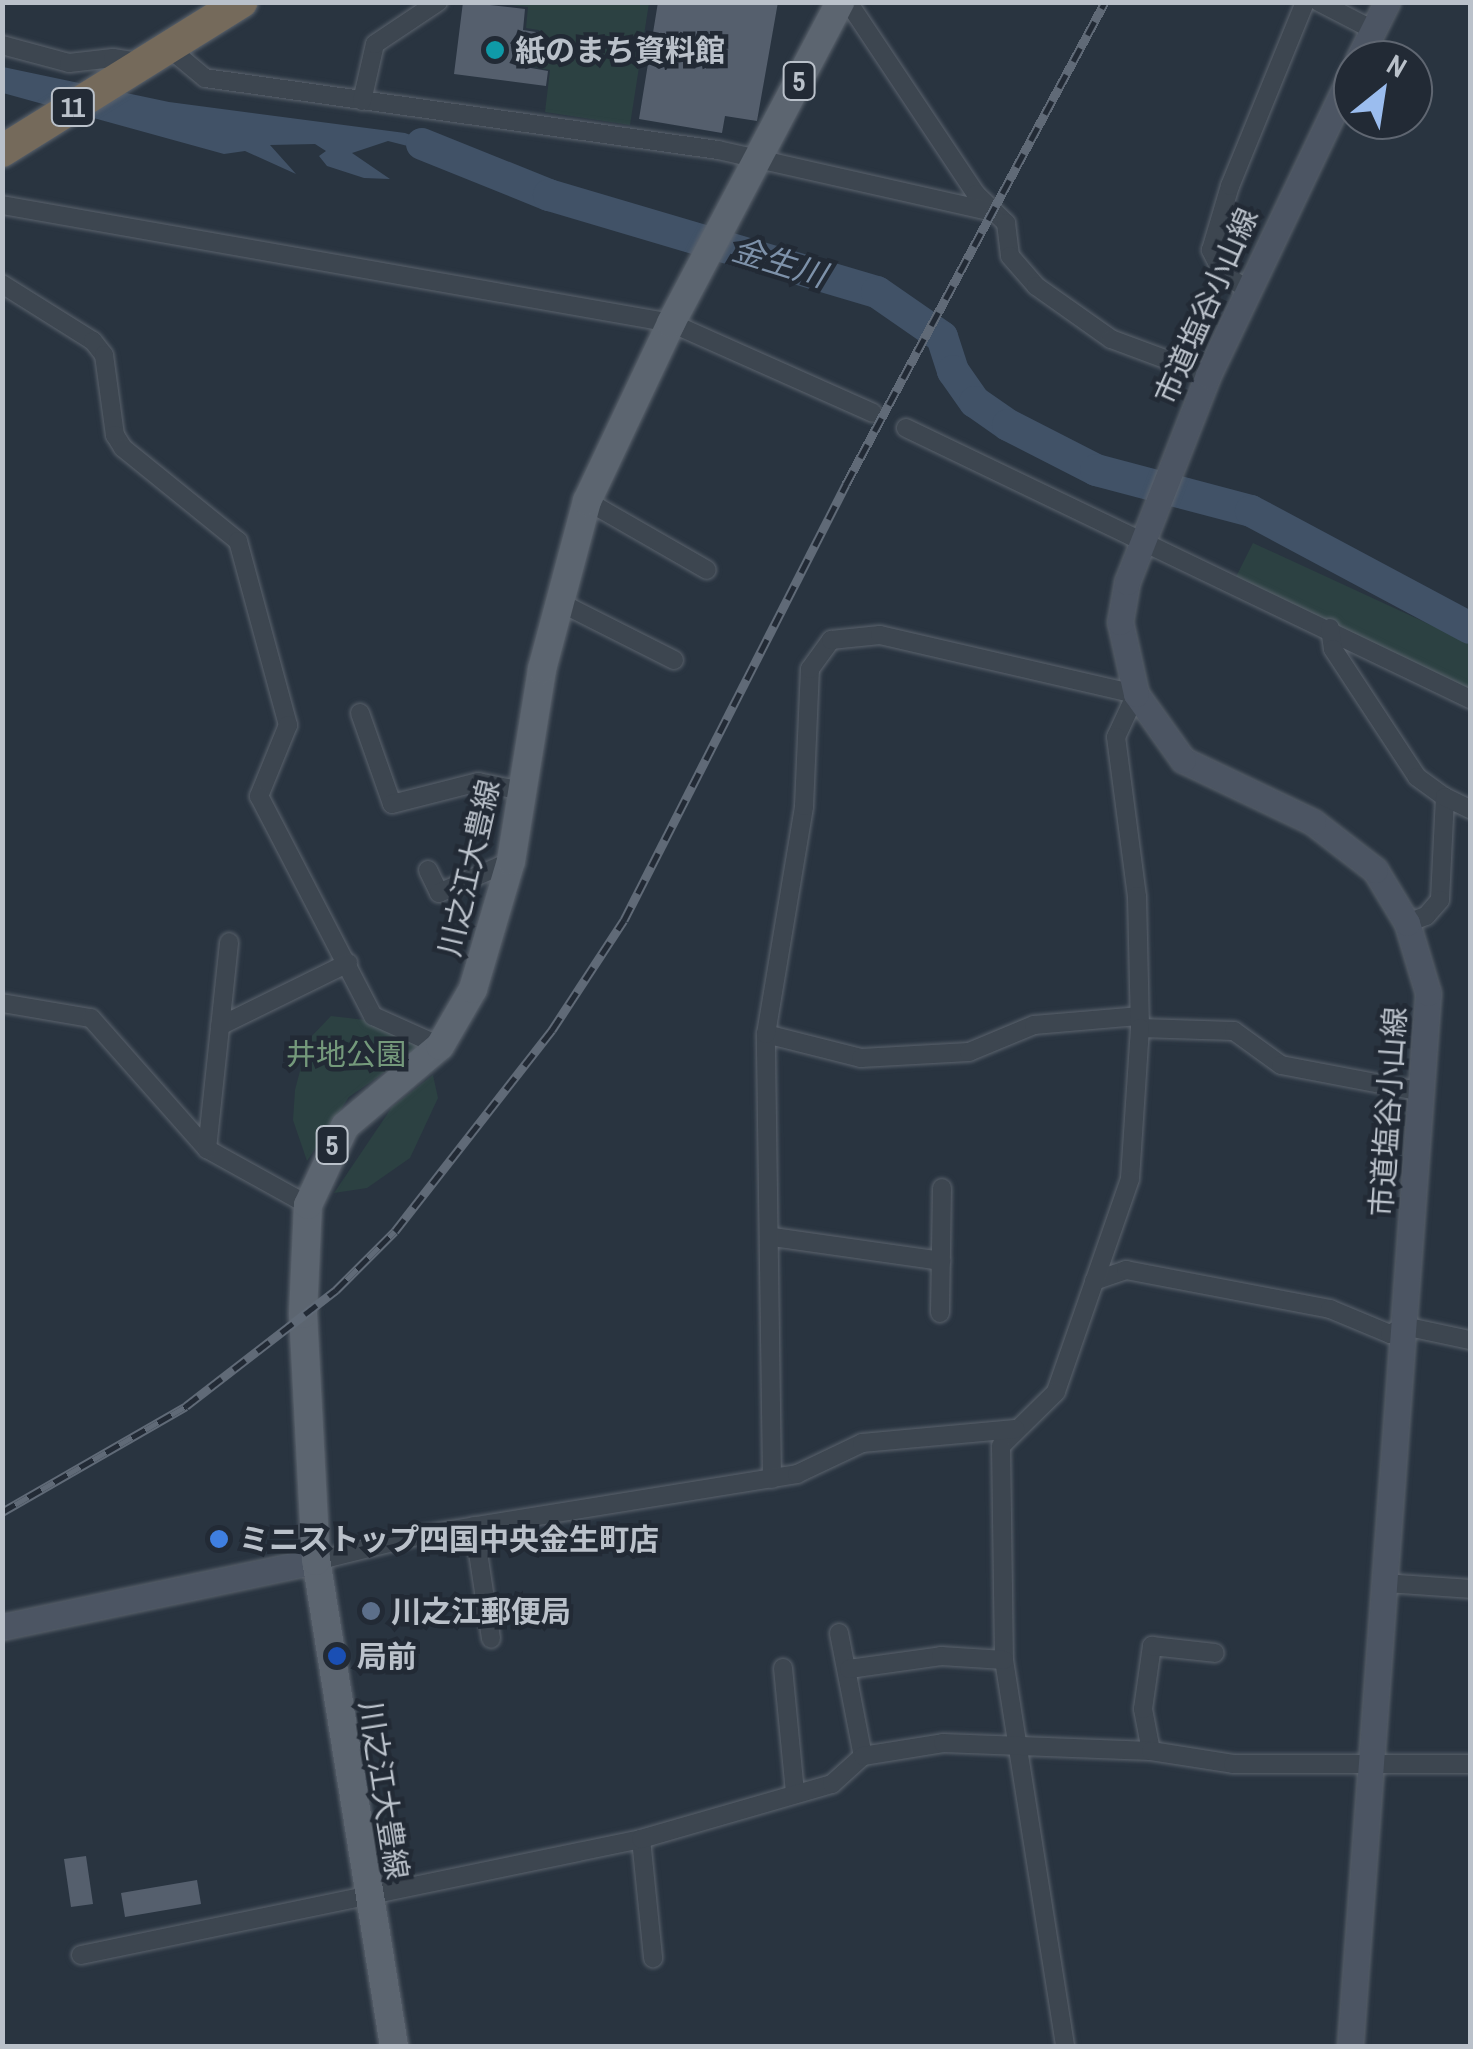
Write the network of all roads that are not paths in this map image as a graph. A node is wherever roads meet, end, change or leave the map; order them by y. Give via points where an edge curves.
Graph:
1 (240, 2) edge
2 (438, 2) edge
3 (840, 2) edge
4 (848, 2) edge
5 (1304, 2) edge
6 (1320, 2) edge
7 (1387, 2) edge
8 (1373, 30) junction
9 (1368, 40) edge
10 (2, 45) edge
11 (156, 56) junction
12 (362, 101) junction
13 (1333, 112) edge
14 (2, 151) edge
15 (757, 160) junction
16 (2, 204) edge
17 (994, 212) junction
18 (2, 284) edge
19 (1246, 288) junction
20 (671, 323) junction
21 (1208, 375) junction
22 (874, 413) dead end
23 (906, 428) dead end
24 (587, 501) junction
25 (1146, 534) junction
26 (708, 570) dead end
27 (557, 600) junction
28 (1330, 628) junction
29 (674, 660) dead end
30 (1136, 694) junction
31 (1470, 699) edge
32 (360, 713) dead end
33 (522, 791) junction
34 (1445, 798) junction
35 (1470, 809) edge
36 (511, 860) junction
37 (428, 870) dead end
38 (1407, 923) junction
39 (229, 942) dead end
40 (348, 963) junction
41 (2, 1002) edge
42 (1139, 1022) junction
43 (220, 1026) junction
44 (766, 1034) junction
45 (440, 1046) junction
46 (1423, 1092) junction
47 (207, 1149) junction
48 (942, 1188) dead end
49 (308, 1205) junction
50 (773, 1237) junction
51 (941, 1261) junction
52 (1094, 1281) junction
53 (940, 1314) dead end
54 (1404, 1326) junction
55 (1470, 1340) edge
56 (1015, 1429) junction
57 (772, 1479) junction
58 (474, 1526) junction
59 (316, 1561) junction
60 (1385, 1582) junction
61 (1470, 1589) edge
62 (2, 1627) edge
63 (840, 1633) dead end
64 (490, 1639) dead end
65 (1215, 1653) dead end
66 (1004, 1660) junction
67 (783, 1668) dead end
68 (849, 1669) junction
69 (1016, 1742) junction
70 (1151, 1750) junction
71 (863, 1756) junction
72 (1470, 1764) edge
73 (1370, 1766) junction
74 (796, 1793) junction
75 (641, 1839) junction
76 (368, 1892) junction
77 (81, 1955) dead end
78 (652, 1958) dead end
79 (394, 2046) edge
80 (1065, 2046) edge
81 (1350, 2046) edge

1 - 11 highway, 11
2 - 12 street via 375,44
3 - 15 main road, 川之江大豊線 / 5
4 - 17 street
5 - 19 street via 1211,250 1223,274
6 - 8 street
7 - 8 street
8 - 9 street
10 - 11 street via 68,63
11 - 12 street via 205,78
11 - 14 highway, 11
12 - 15 street
13 - 19 street, 市道塩谷小山線
15 - 17 street
15 - 20 main road, 川之江大豊線 / 5
16 - 20 street
17 - 21 street via 1006,223 1010,256 1036,286 1111,339
18 - 40 street via 93,341 104,355 115,434 123,448 238,542 288,724 259,796
19 - 21 street, 市道塩谷小山線
20 - 22 street
20 - 24 main road, 川之江大豊線 / 5
21 - 25 street, 市道塩谷小山線
23 - 25 street
24 - 26 street
24 - 27 main road, 川之江大豊線 / 5
25 - 28 street
25 - 30 street, 市道塩谷小山線 via 1120,622
27 - 29 street
27 - 33 main road, 川之江大豊線 / 5
28 - 31 street
28 - 34 street via 1333,649 1418,776
30 - 38 street, 市道塩谷小山線 via 1183,760 1348,846 1385,884
30 - 42 street via 1116,737 1138,896
30 - 44 street via 880,635 831,640 810,669 804,806
32 - 33 street via 392,804 478,782
33 - 36 main road, 川之江大豊線 / 5
34 - 35 street
34 - 38 street via 1440,900 1426,916
36 - 37 street via 439,894
36 - 45 main road, 川之江大豊線 / 5 via 473,989
38 - 46 street, 市道塩谷小山線 via 1428,993
39 - 43 street
40 - 43 street
40 - 45 street via 373,1016
41 - 47 street via 91,1018
42 - 44 street via 1034,1025 970,1052 860,1058
42 - 46 street via 1234,1031 1281,1065
42 - 52 street via 1130,1179
43 - 47 street
44 - 50 street
45 - 49 main road, 川之江大豊線 / 5 via 345,1126
46 - 54 street, 市道塩谷小山線
47 - 49 street
48 - 51 street
49 - 59 main road, 川之江大豊線 / 5 via 302,1314
50 - 51 street
50 - 57 street
51 - 53 street
52 - 54 street via 1126,1270 1330,1309 1390,1334
52 - 56 street via 1056,1392
54 - 55 street
54 - 60 street, 市道塩谷小山線
56 - 57 street via 862,1443
56 - 66 street via 1001,1446
57 - 58 street
58 - 59 street
58 - 64 street
59 - 62 street
59 - 76 main road, 川之江大豊線 / 5
60 - 61 street
60 - 73 street, 市道塩谷小山線
63 - 68 street
65 - 70 street via 1152,1646 1143,1709
66 - 68 street via 941,1656
66 - 69 street
67 - 74 street
68 - 71 street
69 - 70 street
69 - 71 street via 944,1743
69 - 80 street
70 - 73 street via 1233,1764
71 - 74 street via 832,1784
72 - 73 street
73 - 81 street, 市道塩谷小山線
74 - 75 street
75 - 76 street
75 - 78 street
76 - 77 street
76 - 79 main road, 川之江大豊線 / 5

